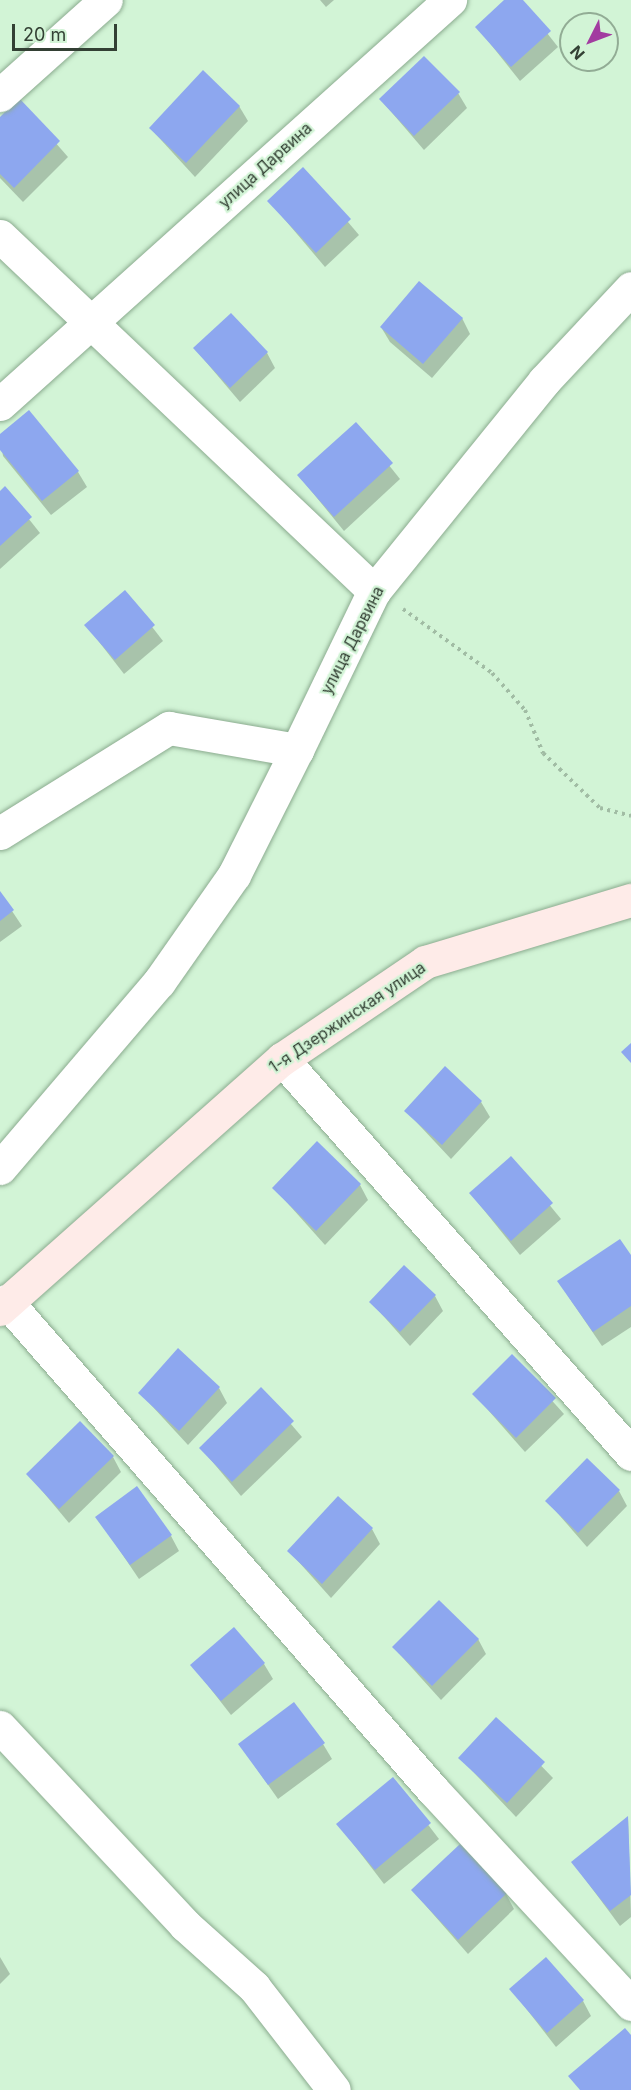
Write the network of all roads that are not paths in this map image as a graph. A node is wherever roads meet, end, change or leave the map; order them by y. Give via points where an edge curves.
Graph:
1 (106, 0) edge
2 (450, 0) edge
3 (0, 95) edge
4 (0, 236) edge
5 (631, 288) edge
6 (87, 323) junction
7 (0, 404) edge
8 (374, 591) junction
9 (297, 750) junction
10 (0, 833) edge
11 (631, 900) edge
12 (282, 1059) junction
13 (0, 1168) edge
14 (3, 1305) edge
15 (631, 1454) edge
16 (0, 1727) edge
17 (631, 2004) edge
18 (334, 2090) edge

1 - 3 street
2 - 6 street, улица Дарвина
4 - 6 street
5 - 8 street, улица Дарвина via 544,381
6 - 7 street, улица Дарвина
6 - 8 street
8 - 9 street, улица Дарвина
9 - 10 street via 169,728
9 - 13 street, улица Дарвина via 234,875 159,982
11 - 12 street, 1-я Дзержинская улица via 425,962
12 - 14 street, 1-я Дзержинская улица
12 - 15 street
14 - 17 street via 432,1789
16 - 18 street via 185,1925 254,1987

